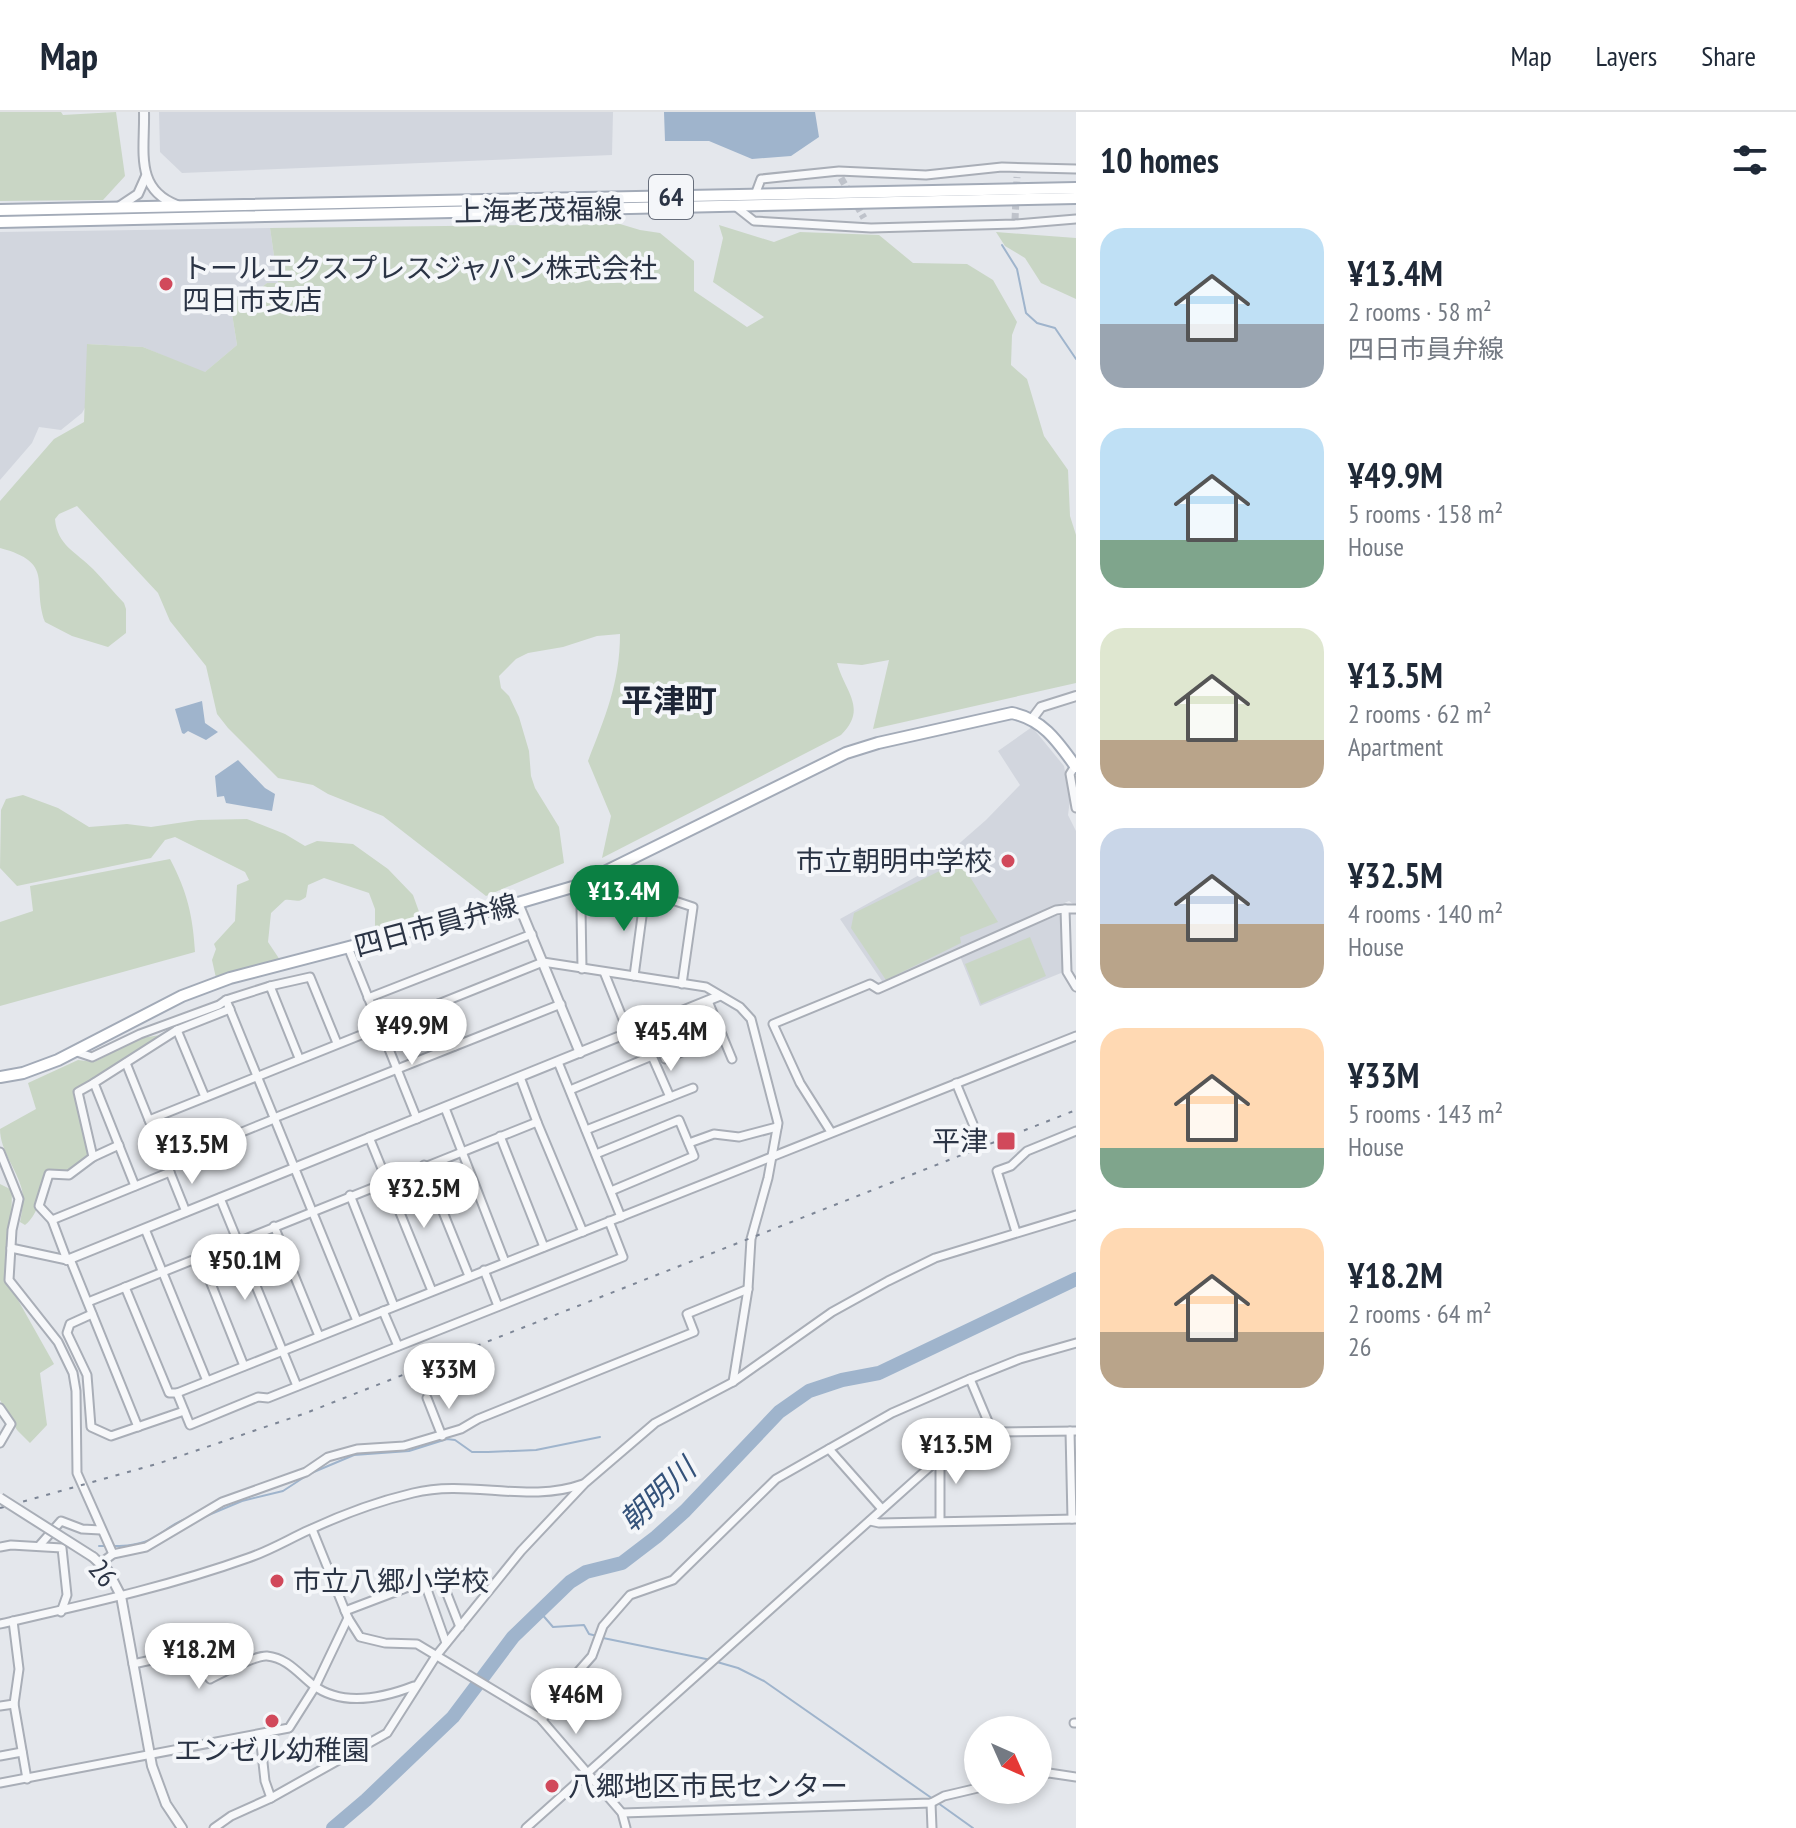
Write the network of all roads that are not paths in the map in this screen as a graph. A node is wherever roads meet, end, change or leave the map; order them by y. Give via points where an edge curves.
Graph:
1 (144, 112) edge
2 (1017, 167) junction
3 (1076, 169) edge
4 (146, 176) junction
5 (1017, 177) tunnel mouth
6 (1076, 188) edge
7 (755, 195) junction
8 (1076, 198) edge
9 (735, 206) junction
10 (182, 207) junction
11 (116, 208) junction
12 (0, 210) edge
13 (864, 218) tunnel mouth
14 (1076, 219) edge
15 (0, 222) edge
16 (871, 228) junction
17 (1076, 696) edge
18 (1032, 719) junction
19 (1074, 769) edge
20 (1076, 783) edge
21 (1076, 808) edge
22 (645, 894) junction
23 (518, 903) junction
24 (1065, 909) junction
25 (1076, 909) edge
26 (532, 934) junction
27 (1076, 942) edge
28 (1066, 943) junction
29 (348, 947) junction
30 (543, 962) junction
31 (582, 969) junction
32 (604, 972) junction
33 (634, 976) junction
34 (682, 984) junction
35 (270, 986) junction
36 (1076, 987) edge
37 (719, 996) junction
38 (368, 998) junction
39 (708, 1001) junction
40 (228, 1004) junction
41 (438, 1004) junction
42 (561, 1004) junction
43 (651, 1024) junction
44 (379, 1027) junction
45 (177, 1030) junction
46 (629, 1034) junction
47 (722, 1035) junction
48 (1076, 1036) edge
49 (337, 1043) junction
50 (455, 1046) junction
51 (77, 1052) junction
52 (580, 1053) junction
53 (299, 1058) junction
54 (732, 1059) dead end
55 (558, 1062) junction
56 (126, 1063) junction
57 (396, 1069) junction
58 (257, 1076) junction
59 (0, 1077) edge
60 (520, 1077) junction
61 (94, 1083) junction
62 (956, 1083) junction
63 (693, 1088) dead end
64 (570, 1090) junction
65 (205, 1097) junction
66 (670, 1097) junction
67 (445, 1108) junction
68 (274, 1118) junction
69 (417, 1119) junction
70 (149, 1120) junction
71 (537, 1122) junction
72 (973, 1124) dead end
73 (777, 1127) junction
74 (586, 1130) junction
75 (1076, 1131) edge
76 (831, 1132) junction
77 (500, 1136) junction
78 (369, 1137) junction
79 (689, 1143) junction
80 (119, 1145) junction
81 (462, 1150) junction
82 (0, 1152) edge
83 (596, 1154) junction
84 (93, 1157) junction
85 (771, 1157) junction
86 (166, 1163) junction
87 (424, 1165) junction
88 (294, 1168) junction
89 (170, 1172) junction
90 (387, 1180) junction
91 (135, 1186) junction
92 (611, 1191) junction
93 (350, 1195) junction
94 (220, 1198) junction
95 (312, 1211) junction
96 (186, 1212) junction
97 (1076, 1215) edge
98 (621, 1217) junction
99 (52, 1220) junction
100 (609, 1221) junction
101 (274, 1226) junction
102 (145, 1229) junction
103 (583, 1232) junction
104 (1016, 1232) junction
105 (237, 1241) junction
106 (544, 1247) junction
107 (11, 1248) junction
108 (200, 1256) junction
109 (69, 1259) junction
110 (505, 1262) junction
111 (484, 1270) junction
112 (162, 1272) junction
113 (469, 1276) junction
114 (125, 1287) junction
115 (748, 1289) junction
116 (432, 1291) junction
117 (88, 1302) junction
118 (394, 1306) junction
119 (498, 1306) junction
120 (383, 1311) junction
121 (92, 1314) junction
122 (357, 1321) junction
123 (319, 1336) junction
124 (1076, 1343) edge
125 (398, 1346) junction
126 (282, 1351) junction
127 (244, 1366) junction
128 (970, 1379) junction
129 (207, 1381) junction
130 (733, 1382) junction
131 (297, 1386) junction
132 (177, 1393) junction
133 (427, 1398) dead end
134 (0, 1408) edge
135 (184, 1411) junction
136 (989, 1424) junction
137 (138, 1427) junction
138 (1073, 1431) edge
139 (442, 1436) junction
140 (0, 1443) edge
141 (829, 1449) junction
142 (937, 1460) junction
143 (585, 1483) junction
144 (0, 1498) edge
145 (882, 1509) junction
146 (1074, 1519) edge
147 (870, 1521) junction
148 (940, 1521) junction
149 (312, 1529) junction
150 (101, 1530) junction
151 (39, 1546) junction
152 (0, 1547) edge
153 (112, 1552) junction
154 (101, 1563) junction
155 (447, 1594) dead end
156 (121, 1596) junction
157 (61, 1612) junction
158 (346, 1615) junction
159 (13, 1621) junction
160 (0, 1624) edge
161 (460, 1627) junction
162 (446, 1643) junction
163 (436, 1656) junction
164 (133, 1664) junction
165 (416, 1686) junction
166 (315, 1687) junction
167 (14, 1704) junction
168 (0, 1706) edge
169 (541, 1719) junction
170 (260, 1735) junction
171 (22, 1752) junction
172 (150, 1754) junction
173 (0, 1756) edge
174 (587, 1773) junction
175 (1052, 1773) edge
176 (1076, 1777) edge
177 (27, 1779) junction
178 (0, 1783) edge
179 (964, 1792) edge
180 (271, 1798) junction
181 (934, 1801) junction
182 (622, 1813) junction
183 (182, 1828) edge
184 (214, 1828) edge
185 (526, 1828) edge
186 (626, 1828) edge
187 (932, 1828) edge

1 - 4 street
2 - 3 street
2 - 5 street
2 - 7 street via 761,179
4 - 10 street via 156,195
4 - 11 street via 138,194
6 - 7 main road, 上海老茂福線 / 64
7 - 10 main road, 上海老茂福線 / 64
8 - 9 main road, 上海老茂福線 / 64
9 - 15 main road, 上海老茂福線 / 64
9 - 16 street via 754,221
10 - 11 main road, 上海老茂福線 / 64
11 - 12 main road, 上海老茂福線 / 64
13 - 16 street
14 - 16 street
17 - 18 street via 1041,707
18 - 19 main road via 1057,740
18 - 23 main road, 四日市員弁線 via 1012,713 846,753 576,886
19 - 20 street
19 - 21 street
22 - 31 street via 581,908
22 - 33 street
22 - 34 street via 693,907
23 - 26 street
23 - 29 main road, 四日市員弁線
24 - 25 street
24 - 28 street
24 - 76 street via 878,989 870,984 773,1024 800,1083
26 - 30 street
26 - 38 street
27 - 28 street
28 - 36 street via 1067,972
29 - 38 street
29 - 51 main road, 四日市員弁線 via 182,996
30 - 31 street
30 - 41 street
30 - 42 street
31 - 32 street
32 - 33 street
32 - 46 street
33 - 34 street
34 - 37 street via 706,987
35 - 40 street
35 - 49 street via 310,977
35 - 53 street
37 - 39 street
37 - 73 street via 751,1019
38 - 44 street
39 - 43 street
39 - 47 street
40 - 45 street
40 - 51 street via 140,1034 92,1057
40 - 58 street
41 - 44 street
41 - 50 street
42 - 50 street
42 - 52 street
43 - 46 street
43 - 47 street via 665,1059
44 - 49 street
44 - 57 street
45 - 56 street
45 - 65 street
46 - 52 street
47 - 54 street
48 - 62 street
49 - 53 street
50 - 57 street
51 - 59 main road, 四日市員弁線
52 - 55 street
53 - 58 street
55 - 60 street
55 - 64 street
56 - 61 street
56 - 70 street
57 - 68 street
57 - 69 street
58 - 65 street
58 - 68 street
60 - 67 street
60 - 71 street
61 - 80 street
61 - 84 street via 78,1092
62 - 72 street
62 - 76 street
63 - 66 street
64 - 66 street via 652,1056
64 - 74 street
65 - 70 street
66 - 74 street
67 - 69 street
67 - 81 street
68 - 86 street
68 - 88 street
69 - 78 street
70 - 86 street
71 - 77 street
71 - 103 street
73 - 79 street via 739,1137 714,1134
73 - 85 street
74 - 83 street
75 - 104 street via 1022,1153 1011,1166 997,1171
76 - 85 street
77 - 81 street
77 - 106 street
78 - 88 street
78 - 90 street
79 - 83 street via 679,1120
79 - 92 street via 694,1156
80 - 84 street
80 - 91 street
81 - 87 street
81 - 110 street
82 - 107 street via 18,1193
83 - 92 street
84 - 99 street via 69,1175 49,1174 39,1206
85 - 98 street
85 - 115 street via 751,1239
86 - 89 street
87 - 90 street
87 - 113 street
88 - 94 street
88 - 95 street
89 - 91 street
89 - 96 street
90 - 93 street
90 - 116 street
91 - 99 street
92 - 98 street
93 - 95 street
93 - 118 street
94 - 96 street
94 - 105 street
95 - 101 street
95 - 122 street
96 - 102 street
97 - 104 street
98 - 100 street
99 - 109 street
100 - 103 street
100 - 119 street via 623,1257
101 - 105 street
101 - 123 street
102 - 109 street
102 - 112 street
103 - 106 street
104 - 130 street via 935,1258 859,1296
105 - 108 street
105 - 126 street
106 - 110 street
107 - 109 street
107 - 150 street via 9,1280 58,1342 73,1373 77,1473
108 - 112 street
108 - 127 street
109 - 117 street
110 - 111 street
111 - 113 street
111 - 119 street
112 - 114 street
112 - 129 street
113 - 116 street
114 - 117 street
114 - 132 street via 169,1393
115 - 130 street
115 - 139 street via 687,1314 694,1332
116 - 118 street
117 - 121 street
118 - 120 street
119 - 125 street
120 - 122 street
120 - 125 street
121 - 137 street
121 - 137 street via 70,1324 67,1333 87,1375 91,1427 111,1436
122 - 123 street
123 - 126 street
124 - 128 street
125 - 131 street
126 - 127 street
126 - 131 street
127 - 129 street
128 - 136 street
128 - 141 street via 892,1413
129 - 132 street
130 - 143 street via 655,1423
131 - 135 street via 190,1425
132 - 135 street
133 - 139 street
134 - 140 street via 11,1424
135 - 137 street
136 - 138 street via 993,1432
136 - 142 street
138 - 146 street
139 - 153 street via 328,1457 294,1478 222,1502 146,1547
141 - 145 street
141 - 169 street via 776,1479 673,1580 630,1595 603,1626 592,1656
142 - 145 street
142 - 148 street
143 - 149 street via 549,1491 433,1488
143 - 161 street
144 - 154 street, 26, bridge
145 - 147 street
146 - 148 street
147 - 148 street
147 - 174 street
149 - 156 street via 251,1557
149 - 158 street
150 - 151 street via 61,1521
150 - 153 street
151 - 152 street
151 - 157 street via 62,1548 67,1586
153 - 154 street
154 - 156 street, 26
155 - 161 street
156 - 157 street
156 - 164 street, 26
157 - 159 street
158 - 162 street via 424,1581
158 - 163 street via 354,1632 367,1641 417,1644
158 - 166 street
159 - 160 street
159 - 167 street via 19,1669
161 - 162 street
162 - 163 street
163 - 165 street
163 - 169 street
164 - 166 street via 193,1651 210,1679 264,1655 286,1661
164 - 172 street, 26
165 - 166 street via 367,1698
165 - 180 street via 387,1733
166 - 170 street via 293,1725
167 - 168 street
167 - 171 street
169 - 174 street
170 - 172 street
170 - 180 street
171 - 173 street
171 - 177 street
172 - 177 street
172 - 183 street, 26 via 158,1787
174 - 182 street
174 - 185 street
175 - 176 street
177 - 178 street
179 - 181 street
180 - 184 street
181 - 182 street
181 - 187 street
182 - 186 street

